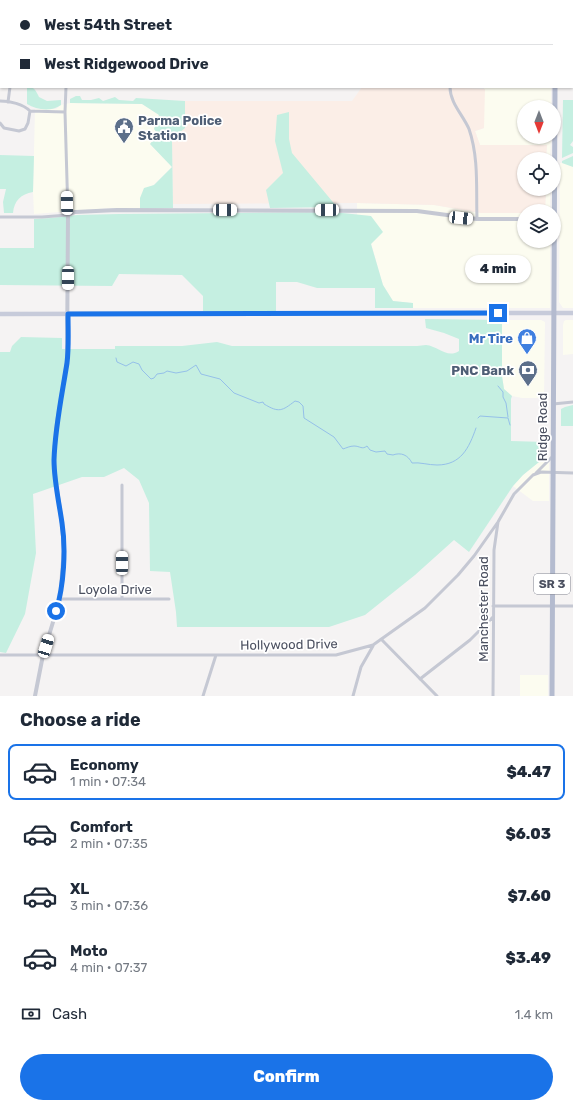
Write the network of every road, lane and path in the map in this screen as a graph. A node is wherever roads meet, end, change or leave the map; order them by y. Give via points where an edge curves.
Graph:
1 (10, 88) edge
2 (66, 88) edge
3 (450, 88) edge
4 (555, 88) edge
5 (0, 101) edge
6 (8, 102) junction
7 (30, 111) junction
8 (65, 112) junction
9 (0, 123) edge
10 (554, 204) edge
11 (68, 215) junction
12 (0, 217) edge
13 (477, 219) junction
14 (517, 219) edge
15 (554, 248) edge
16 (554, 313) junction
17 (573, 313) edge
18 (0, 314) edge
19 (68, 314) junction
20 (573, 402) edge
21 (553, 404) junction
22 (553, 457) junction
23 (553, 472) junction
24 (536, 473) junction
25 (573, 473) edge
26 (122, 485) dead end
27 (498, 522) junction
28 (486, 540) junction
29 (494, 544) junction
30 (60, 599) junction
31 (122, 599) junction
32 (169, 599) dead end
33 (493, 606) junction
34 (552, 606) junction
35 (573, 606) edge
36 (493, 617) junction
37 (381, 639) junction
38 (373, 645) junction
39 (0, 655) edge
40 (43, 655) junction
41 (216, 655) junction
42 (420, 679) junction
43 (35, 696) edge
44 (203, 696) edge
45 (353, 696) edge
46 (437, 696) edge
47 (493, 696) edge
48 (552, 696) edge

1 - 6 street
2 - 8 street
3 - 13 street via 454,102 468,128 475,155
4 - 10 main road, Ridge Road / SR 3
5 - 6 street
6 - 7 street
7 - 8 street
7 - 9 street via 25,129 19,131 4,128
8 - 11 street
11 - 12 street
11 - 13 street via 75,212 117,210 417,210
11 - 19 street
13 - 14 street
15 - 16 main road, Ridge Road / SR 3
16 - 17 main road
16 - 19 main road
16 - 21 main road, Ridge Road / SR 3
18 - 19 main road
19 - 30 street via 67,361 56,429 54,461 64,549
20 - 21 street
21 - 22 main road, Ridge Road / SR 3
22 - 23 main road, Ridge Road / SR 3
22 - 24 street, Hollywood Drive
23 - 24 street
23 - 25 street
23 - 34 main road, Ridge Road / SR 3
24 - 27 street, Hollywood Drive via 514,494
26 - 31 street
27 - 28 street, Hollywood Drive
27 - 29 street, Manchester Road
28 - 29 street
28 - 37 street, Hollywood Drive via 458,575 425,608
29 - 33 street, Manchester Road
30 - 31 street, Loyola Drive
30 - 40 street
31 - 32 street, Loyola Drive
33 - 34 street
33 - 36 street, Manchester Road
34 - 35 street
34 - 48 main road, Ridge Road / SR 3
36 - 42 street via 470,640
36 - 47 street, Manchester Road
37 - 38 street, Hollywood Drive
37 - 42 street
38 - 41 street, Hollywood Drive via 336,655
38 - 45 street via 361,667
39 - 40 street, Hollywood Drive
40 - 41 street, Hollywood Drive
40 - 43 street
41 - 44 street
42 - 46 street

